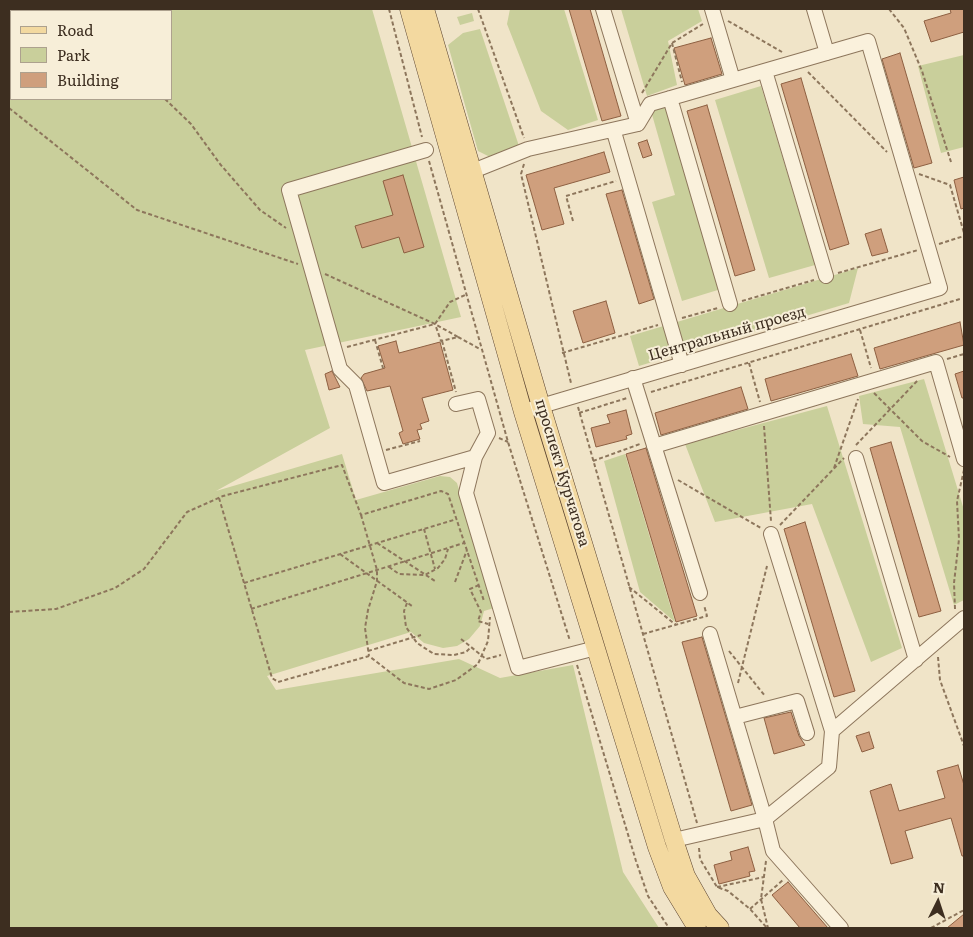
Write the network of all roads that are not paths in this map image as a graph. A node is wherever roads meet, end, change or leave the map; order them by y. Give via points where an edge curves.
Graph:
1 (409, 9) edge
2 (425, 9) edge
3 (603, 9) edge
4 (814, 9) edge
5 (714, 13) edge
6 (827, 53) junction
7 (765, 71) junction
8 (733, 80) junction
9 (670, 98) junction
10 (638, 124) junction
11 (614, 132) junction
12 (426, 150) road end
13 (473, 171) junction
14 (826, 276) road end
15 (730, 304) road end
16 (682, 364) junction
17 (633, 378) junction
18 (458, 404) road end
19 (541, 406) junction
20 (523, 412) junction
21 (653, 442) junction
22 (475, 457) junction
23 (856, 458) dead end
24 (961, 460) edge
25 (772, 537) road end
26 (700, 593) road end
27 (960, 615) edge
28 (710, 634) dead end
29 (596, 648) junction
30 (916, 660) junction
31 (734, 712) junction
32 (832, 731) junction
33 (807, 733) dead end
34 (765, 819) junction
35 (674, 840) junction
36 (700, 923) edge
37 (720, 928) edge
38 (841, 928) edge

1 - 20 main road, проспект Курчатова
2 - 13 main road, проспект Курчатова
3 - 10 street
4 - 6 street
5 - 8 street
6 - 7 street
6 - 16 street, Центральный проезд via 868,41 940,288
7 - 8 street
7 - 14 street
8 - 9 street
9 - 10 street via 650,104
9 - 15 street
10 - 11 street
11 - 13 street via 528,149
11 - 16 street
12 - 22 street via 289,190 340,369 356,385 384,483
13 - 19 main road, проспект Курчатова
16 - 17 street, Центральный проезд
17 - 19 street, Центральный проезд
17 - 21 street
18 - 22 street via 478,399 488,432
19 - 20 street, Центральный проезд
19 - 35 main road, проспект Курчатова
20 - 29 main road, проспект Курчатова
21 - 24 street via 936,362
21 - 26 street
22 - 29 street via 466,493 518,668
23 - 30 street
25 - 32 street
27 - 30 street via 938,642
28 - 31 street
29 - 36 main road, проспект Курчатова via 657,847 672,886
30 - 32 street
31 - 33 street via 797,701
31 - 34 street
32 - 34 street via 829,767
34 - 35 street
34 - 38 street via 773,851
35 - 36 main road, проспект Курчатова
36 - 37 main road, проспект Курчатова

